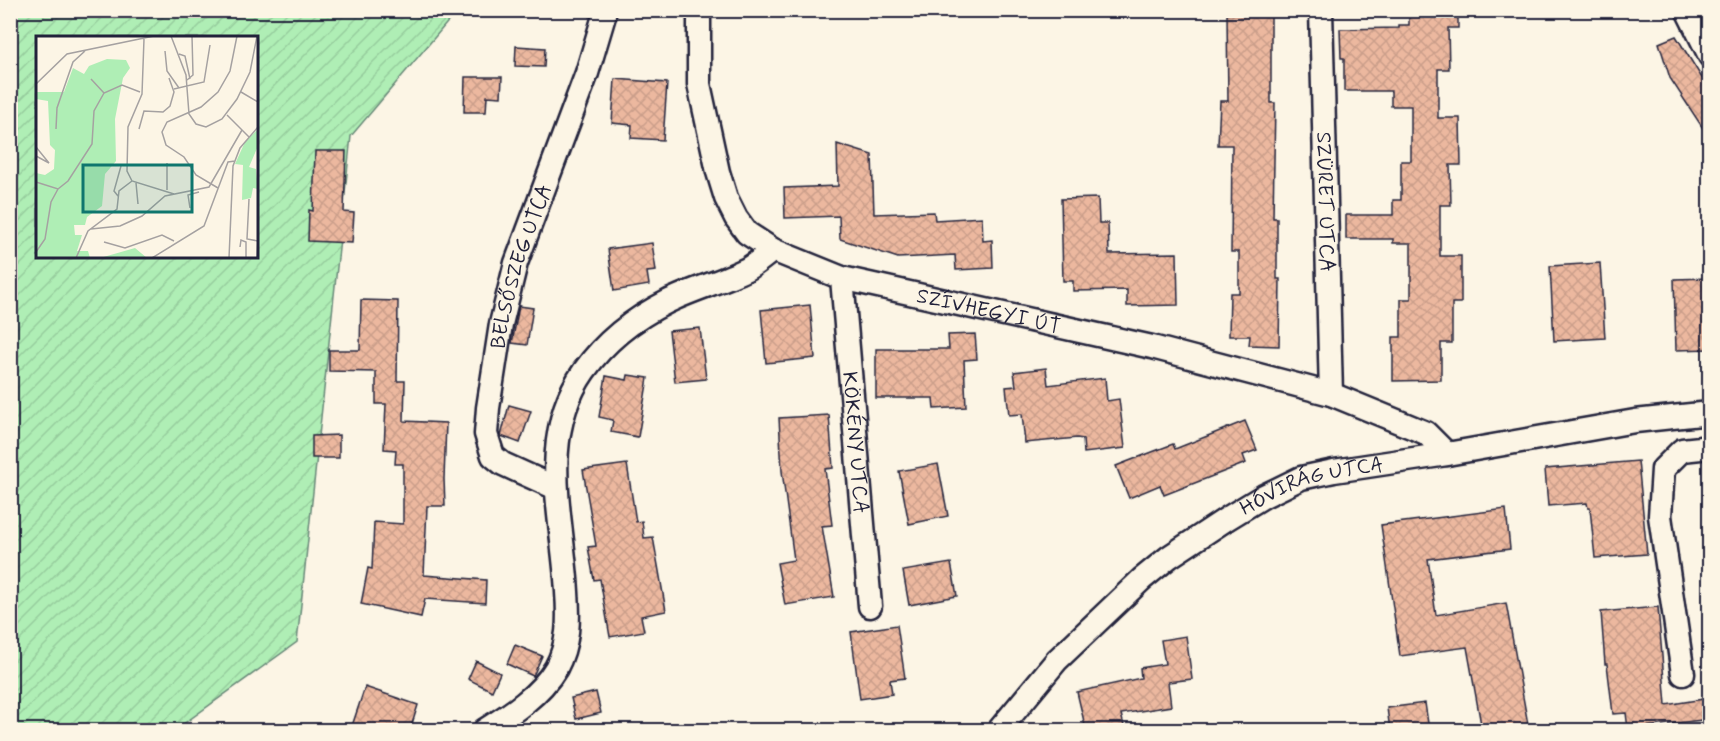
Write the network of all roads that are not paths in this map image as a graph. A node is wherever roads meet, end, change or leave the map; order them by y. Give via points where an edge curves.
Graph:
1 (699, 10) edge
2 (1322, 10) edge
3 (1687, 10) edge
4 (604, 16) dead end
5 (1710, 56) edge
6 (773, 250) junction
7 (842, 278) junction
8 (1331, 394) junction
9 (1710, 413) edge
10 (1710, 447) edge
11 (1447, 454) junction
12 (556, 488) junction
13 (870, 606) dead end
14 (1683, 674) dead end
15 (485, 730) edge
16 (999, 730) edge

1 - 6 street, SZÍVHEGYI ÚT via 699,84 726,198 747,233
2 - 8 street, SZÜRET UTCA
3 - 5 street
4 - 12 street, BELSŐSZEG UTCA via 587,73 516,263 501,324 488,408 486,434 494,456 502,464
6 - 7 street, SZÍVHEGYI ÚT
6 - 12 street via 748,268 637,318 596,355 568,400 561,420
7 - 8 street, SZÍVHEGYI ÚT via 1152,347
7 - 13 street, KÖKÉNY UTCA
8 - 11 street, SZÍVHEGYI ÚT via 1426,433
9 - 11 street, HÓVIRÁG UTCA via 1635,421
10 - 14 street via 1682,450 1663,469 1660,516
11 - 16 street, HÓVIRÁG UTCA via 1301,478 1228,518 1169,557 1118,600 1057,660
12 - 15 street via 569,613 563,651 544,684

